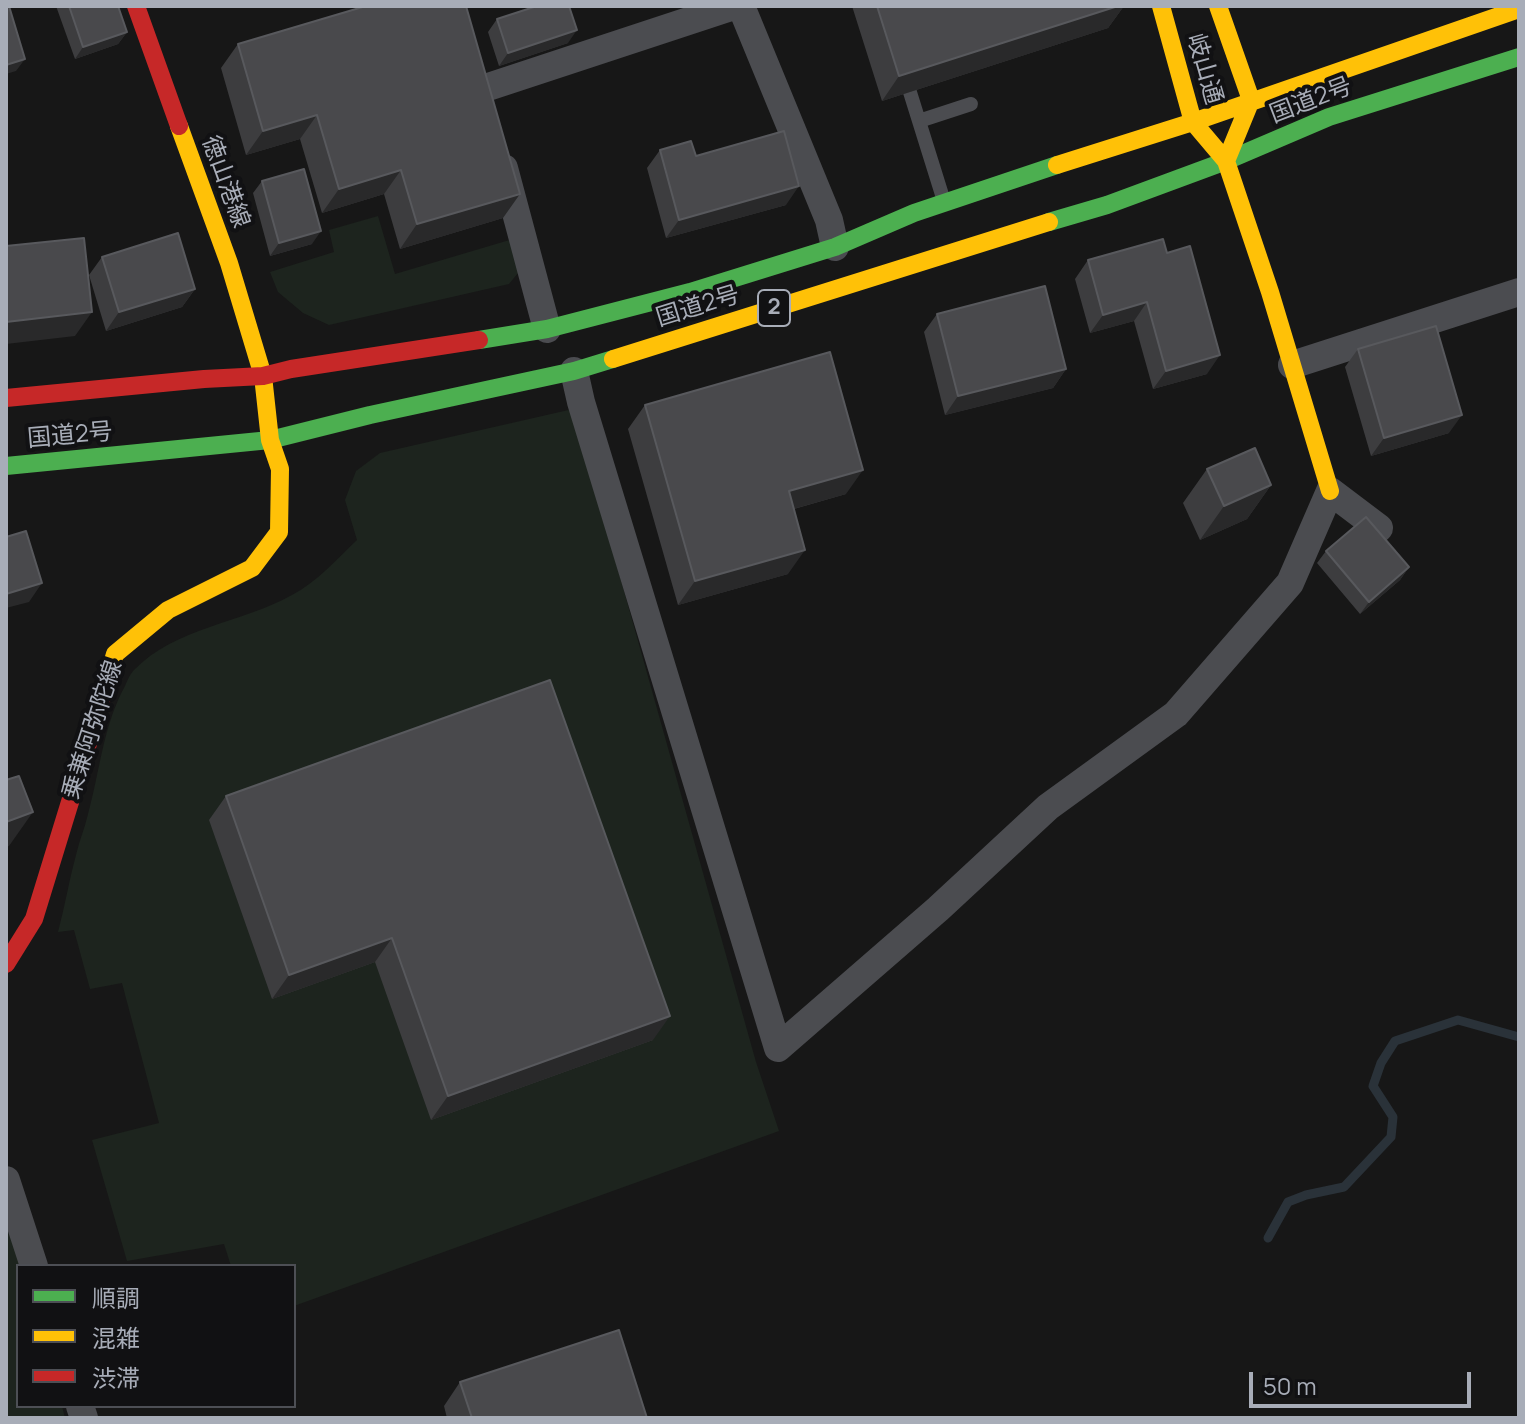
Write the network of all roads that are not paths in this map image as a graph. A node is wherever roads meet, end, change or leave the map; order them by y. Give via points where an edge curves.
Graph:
1 (136, 6) edge
2 (734, 6) edge
3 (741, 6) edge
4 (1161, 6) edge
5 (1218, 6) edge
6 (1519, 9) edge
7 (1519, 57) edge
8 (475, 61) edge
9 (901, 63) edge
10 (482, 89) junction
11 (1251, 100) junction
12 (971, 104) dead end
13 (491, 120) edge
14 (919, 121) junction
15 (1193, 122) junction
16 (499, 150) edge
17 (1226, 161) junction
18 (944, 203) junction
19 (835, 247) junction
20 (1519, 292) edge
21 (547, 329) junction
22 (1292, 365) junction
23 (574, 371) junction
24 (263, 376) junction
25 (6, 398) edge
26 (270, 440) junction
27 (6, 466) edge
28 (1330, 491) junction
29 (1379, 528) edge
30 (6, 964) edge
31 (6, 1180) edge
32 (33, 1264) edge

1 - 24 main road, 徳山港線 via 229,263
2 - 10 street
3 - 19 street via 829,220
4 - 15 main road, 岐山通
5 - 11 main road, 岐山通
6 - 11 main road, 国道2号 / 2
7 - 17 main road, 国道2号 / 2 via 1329,117
8 - 10 street
9 - 14 lane
10 - 13 street
11 - 15 main road, 国道2号 / 2
11 - 17 main road, 岐山通
12 - 14 lane
14 - 18 lane
15 - 17 main road, 岐山通
15 - 18 main road, 国道2号 / 2
16 - 21 street
17 - 22 main road
17 - 23 main road, 国道2号 / 2 via 1107,205
18 - 19 main road, 国道2号 / 2
19 - 21 main road, 国道2号 / 2
20 - 22 street
21 - 24 main road, 国道2号 / 2
22 - 28 main road
23 - 26 main road, 国道2号 / 2
23 - 28 street via 778,1048 1048,807 1176,714 1290,583
24 - 25 main road, 国道2号 / 2
24 - 26 main road, 乗兼阿弥陀線
26 - 27 main road, 国道2号 / 2
26 - 30 main road, 乗兼阿弥陀線 via 280,469 279,532 252,568 168,610 115,654 34,919
28 - 29 street
31 - 32 street

